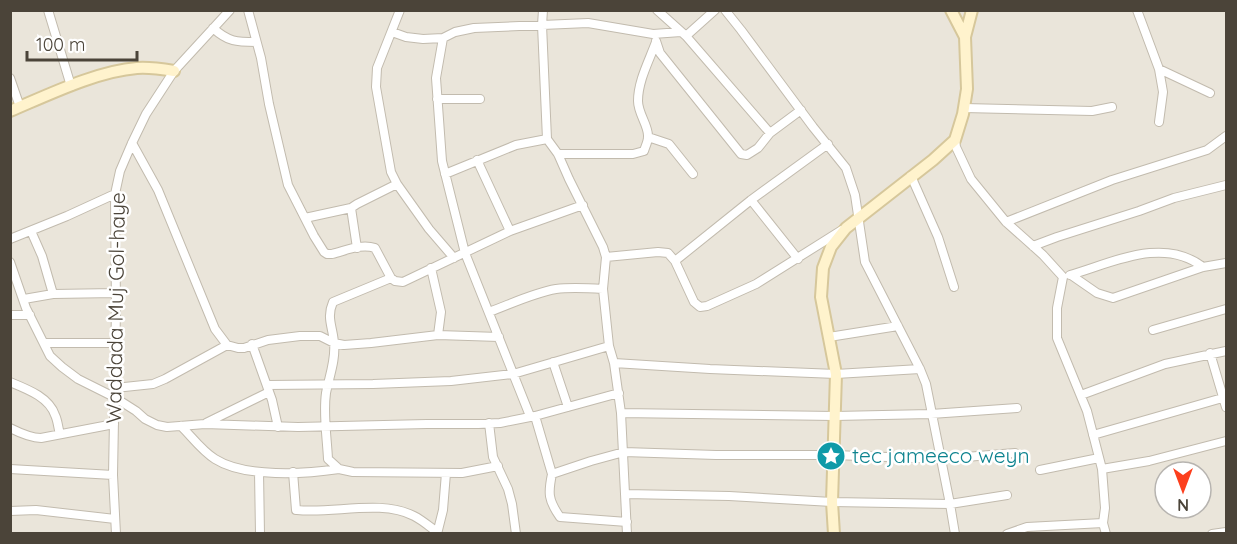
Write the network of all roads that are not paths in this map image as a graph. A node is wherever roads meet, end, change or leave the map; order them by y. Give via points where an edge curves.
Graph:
1 (48, 10) edge
2 (230, 10) edge
3 (248, 10) edge
4 (400, 10) edge
5 (543, 10) edge
6 (657, 10) edge
7 (715, 10) edge
8 (725, 10) edge
9 (951, 10) edge
10 (972, 10) edge
11 (1137, 10) edge
12 (542, 25) junction
13 (213, 28) junction
14 (392, 32) junction
15 (653, 33) junction
16 (683, 34) junction
17 (965, 37) junction
18 (442, 38) junction
19 (256, 42) junction
20 (656, 42) junction
21 (1159, 69) junction
22 (174, 71) junction
23 (10, 78) edge
24 (71, 86) junction
25 (1210, 93) dead end
26 (437, 99) junction
27 (480, 99) dead end
28 (1112, 107) dead end
29 (964, 108) junction
30 (15, 109) edge
31 (801, 110) junction
32 (1159, 122) dead end
33 (770, 133) junction
34 (1227, 136) edge
35 (648, 138) junction
36 (547, 140) junction
37 (955, 140) junction
38 (132, 143) junction
39 (828, 144) junction
40 (558, 154) junction
41 (477, 160) junction
42 (445, 174) junction
43 (693, 174) dead end
44 (911, 176) junction
45 (397, 184) junction
46 (1227, 185) edge
47 (115, 194) junction
48 (751, 200) junction
49 (583, 205) junction
50 (351, 208) junction
51 (859, 217) junction
52 (305, 218) junction
53 (1006, 222) junction
54 (846, 228) junction
55 (31, 231) junction
56 (510, 231) junction
57 (10, 239) edge
58 (1033, 246) junction
59 (357, 248) junction
60 (465, 253) junction
61 (606, 257) junction
62 (454, 258) junction
63 (798, 259) junction
64 (675, 261) junction
65 (10, 262) edge
66 (1227, 263) edge
67 (1203, 267) junction
68 (431, 268) junction
69 (1067, 276) junction
70 (392, 278) junction
71 (954, 286) dead end
72 (603, 289) junction
73 (116, 293) junction
74 (53, 294) junction
75 (24, 300) junction
76 (1227, 309) edge
77 (489, 312) junction
78 (10, 315) edge
79 (30, 315) junction
80 (898, 326) junction
81 (1153, 330) dead end
82 (438, 335) junction
83 (499, 337) junction
84 (828, 337) junction
85 (44, 343) junction
86 (115, 343) junction
87 (334, 343) junction
88 (252, 344) junction
89 (227, 345) junction
90 (609, 346) junction
91 (1227, 351) edge
92 (1210, 354) junction
93 (553, 362) junction
94 (614, 363) junction
95 (920, 369) junction
96 (513, 374) junction
97 (836, 374) junction
98 (10, 382) edge
99 (328, 384) junction
100 (268, 388) junction
101 (114, 392) junction
102 (619, 393) junction
103 (1081, 395) junction
104 (1225, 397) edge
105 (568, 407) junction
106 (1227, 407) edge
107 (1017, 408) dead end
108 (621, 413) junction
109 (932, 414) junction
110 (533, 416) junction
111 (835, 416) junction
112 (489, 423) junction
113 (114, 424) junction
114 (205, 424) junction
115 (181, 426) junction
116 (278, 427) junction
117 (327, 427) junction
118 (10, 428) edge
119 (60, 434) junction
120 (1093, 435) junction
121 (1227, 441) edge
122 (624, 452) junction
123 (1015, 453) dead end
124 (834, 455) junction
125 (1099, 458) junction
126 (940, 459) junction
127 (498, 466) junction
128 (339, 469) junction
129 (10, 470) edge
130 (1041, 470) dead end
131 (1102, 470) junction
132 (259, 472) junction
133 (293, 472) junction
134 (446, 473) junction
135 (552, 474) junction
136 (113, 476) junction
137 (626, 494) junction
138 (1007, 495) dead end
139 (832, 502) junction
140 (950, 504) junction
141 (10, 511) edge
142 (115, 519) junction
143 (627, 522) junction
144 (1103, 523) junction
145 (1227, 532) edge
146 (437, 533) edge
147 (116, 534) edge
148 (260, 534) edge
149 (516, 534) edge
150 (627, 534) edge
151 (834, 534) edge
152 (955, 534) edge
153 (1007, 534) edge
154 (1106, 534) edge
155 (1212, 534) edge

1 - 24 street
2 - 13 street, Waddada Muj Gol-haye
3 - 19 street
4 - 14 street
5 - 12 street
6 - 16 street
7 - 16 street
8 - 31 street
9 - 17 street
10 - 17 street
11 - 21 street
12 - 15 street via 588,23
12 - 18 street via 474,28
12 - 36 street
13 - 19 street via 223,38
13 - 22 street, Waddada Muj Gol-haye
14 - 18 street via 406,37
14 - 45 street via 377,68 376,87 391,172
15 - 16 street
15 - 20 street
16 - 33 street
17 - 29 street
18 - 26 street
19 - 52 street via 288,185
20 - 33 street via 660,53 741,154 758,148
20 - 35 street via 639,85 637,103
21 - 25 street
21 - 32 street via 1163,92
22 - 24 street via 136,68
22 - 38 street, Waddada Muj Gol-haye
23 - 30 street
24 - 30 street
26 - 27 street
26 - 42 street
28 - 29 street via 1092,111
29 - 37 street
31 - 33 street
31 - 39 street
34 - 53 street via 1207,150 1112,180
35 - 40 street via 644,151 633,153
35 - 43 street via 669,144
36 - 40 street
36 - 41 street via 516,145
37 - 44 street
37 - 53 street via 971,179
38 - 47 street, Waddada Muj Gol-haye
38 - 89 street via 158,190 215,329
39 - 48 street
39 - 51 street via 846,168
40 - 49 street
41 - 42 street
41 - 56 street
42 - 60 street
44 - 51 street
44 - 71 street
45 - 50 street
45 - 62 street
46 - 58 street via 1174,198
47 - 55 street
47 - 73 street, Waddada Muj Gol-haye
48 - 63 street
48 - 64 street
49 - 56 street
49 - 61 street
50 - 52 street
50 - 59 street
51 - 54 street
51 - 80 street via 865,262
52 - 59 street via 327,254
53 - 58 street
54 - 63 street
54 - 84 street via 831,248 823,268 821,297
55 - 57 street
55 - 74 street
56 - 60 street
58 - 69 street
59 - 70 street via 375,248
60 - 62 street
60 - 77 street
61 - 64 street via 658,252
61 - 72 street
62 - 68 street
63 - 64 street via 756,284 700,307
65 - 75 street
66 - 67 street
67 - 69 street via 1195,260 1161,251
67 - 69 street via 1113,298
68 - 70 street via 403,282
68 - 82 street via 441,312
69 - 103 street via 1057,308 1057,338
70 - 87 street via 333,302 329,321
72 - 77 street via 555,289
72 - 90 street
73 - 74 street
73 - 86 street, Waddada Muj Gol-haye
74 - 75 street
75 - 79 street
76 - 81 street
77 - 83 street
78 - 79 street
79 - 85 street
80 - 84 street
80 - 95 street
82 - 83 street
82 - 87 street
83 - 96 street
84 - 97 street
85 - 86 street
85 - 101 street via 50,356 78,379
86 - 101 street, Waddada Muj Gol-haye
87 - 88 street via 320,336 300,336
87 - 99 street
88 - 89 street via 244,348
88 - 100 street
89 - 101 street via 165,380
90 - 93 street
90 - 94 street
91 - 92 street
92 - 103 street via 1165,364
92 - 104 street
93 - 96 street
93 - 105 street
94 - 97 street
94 - 102 street
95 - 97 street
95 - 109 street
96 - 99 street via 451,381
96 - 110 street
97 - 111 street
98 - 119 street via 49,404
99 - 100 street
99 - 117 street
100 - 114 street
100 - 116 street
101 - 113 street, Waddada Muj Gol-haye
101 - 115 street via 145,419 167,427
102 - 105 street
102 - 108 street
103 - 120 street
104 - 106 street
104 - 120 street
105 - 110 street
107 - 109 street
108 - 111 street
108 - 122 street
109 - 111 street
109 - 126 street
110 - 112 street
110 - 135 street
111 - 124 street
112 - 117 street
112 - 127 street via 493,457
113 - 119 street
113 - 136 street, Waddada Muj Gol-haye
114 - 115 street
114 - 116 street
115 - 132 street via 213,458
116 - 117 street
117 - 128 street via 328,459
118 - 119 street via 36,438
120 - 125 street
121 - 131 street
122 - 124 street
122 - 135 street
122 - 137 street
123 - 126 street
124 - 126 street
124 - 139 street
125 - 130 street
125 - 131 street
126 - 140 street
127 - 134 street
127 - 149 street via 508,489
128 - 133 street
128 - 134 street
129 - 136 street
131 - 144 street
132 - 133 street
132 - 148 street
133 - 146 street via 297,510 383,507 415,516
134 - 146 street
135 - 143 street via 549,491 560,517
136 - 142 street, Waddada Muj Gol-haye
137 - 139 street
137 - 143 street
138 - 140 street
139 - 140 street
139 - 151 street
140 - 152 street
141 - 142 street
142 - 147 street, Waddada Muj Gol-haye
143 - 150 street
144 - 153 street via 1027,527
144 - 154 street
145 - 155 street

